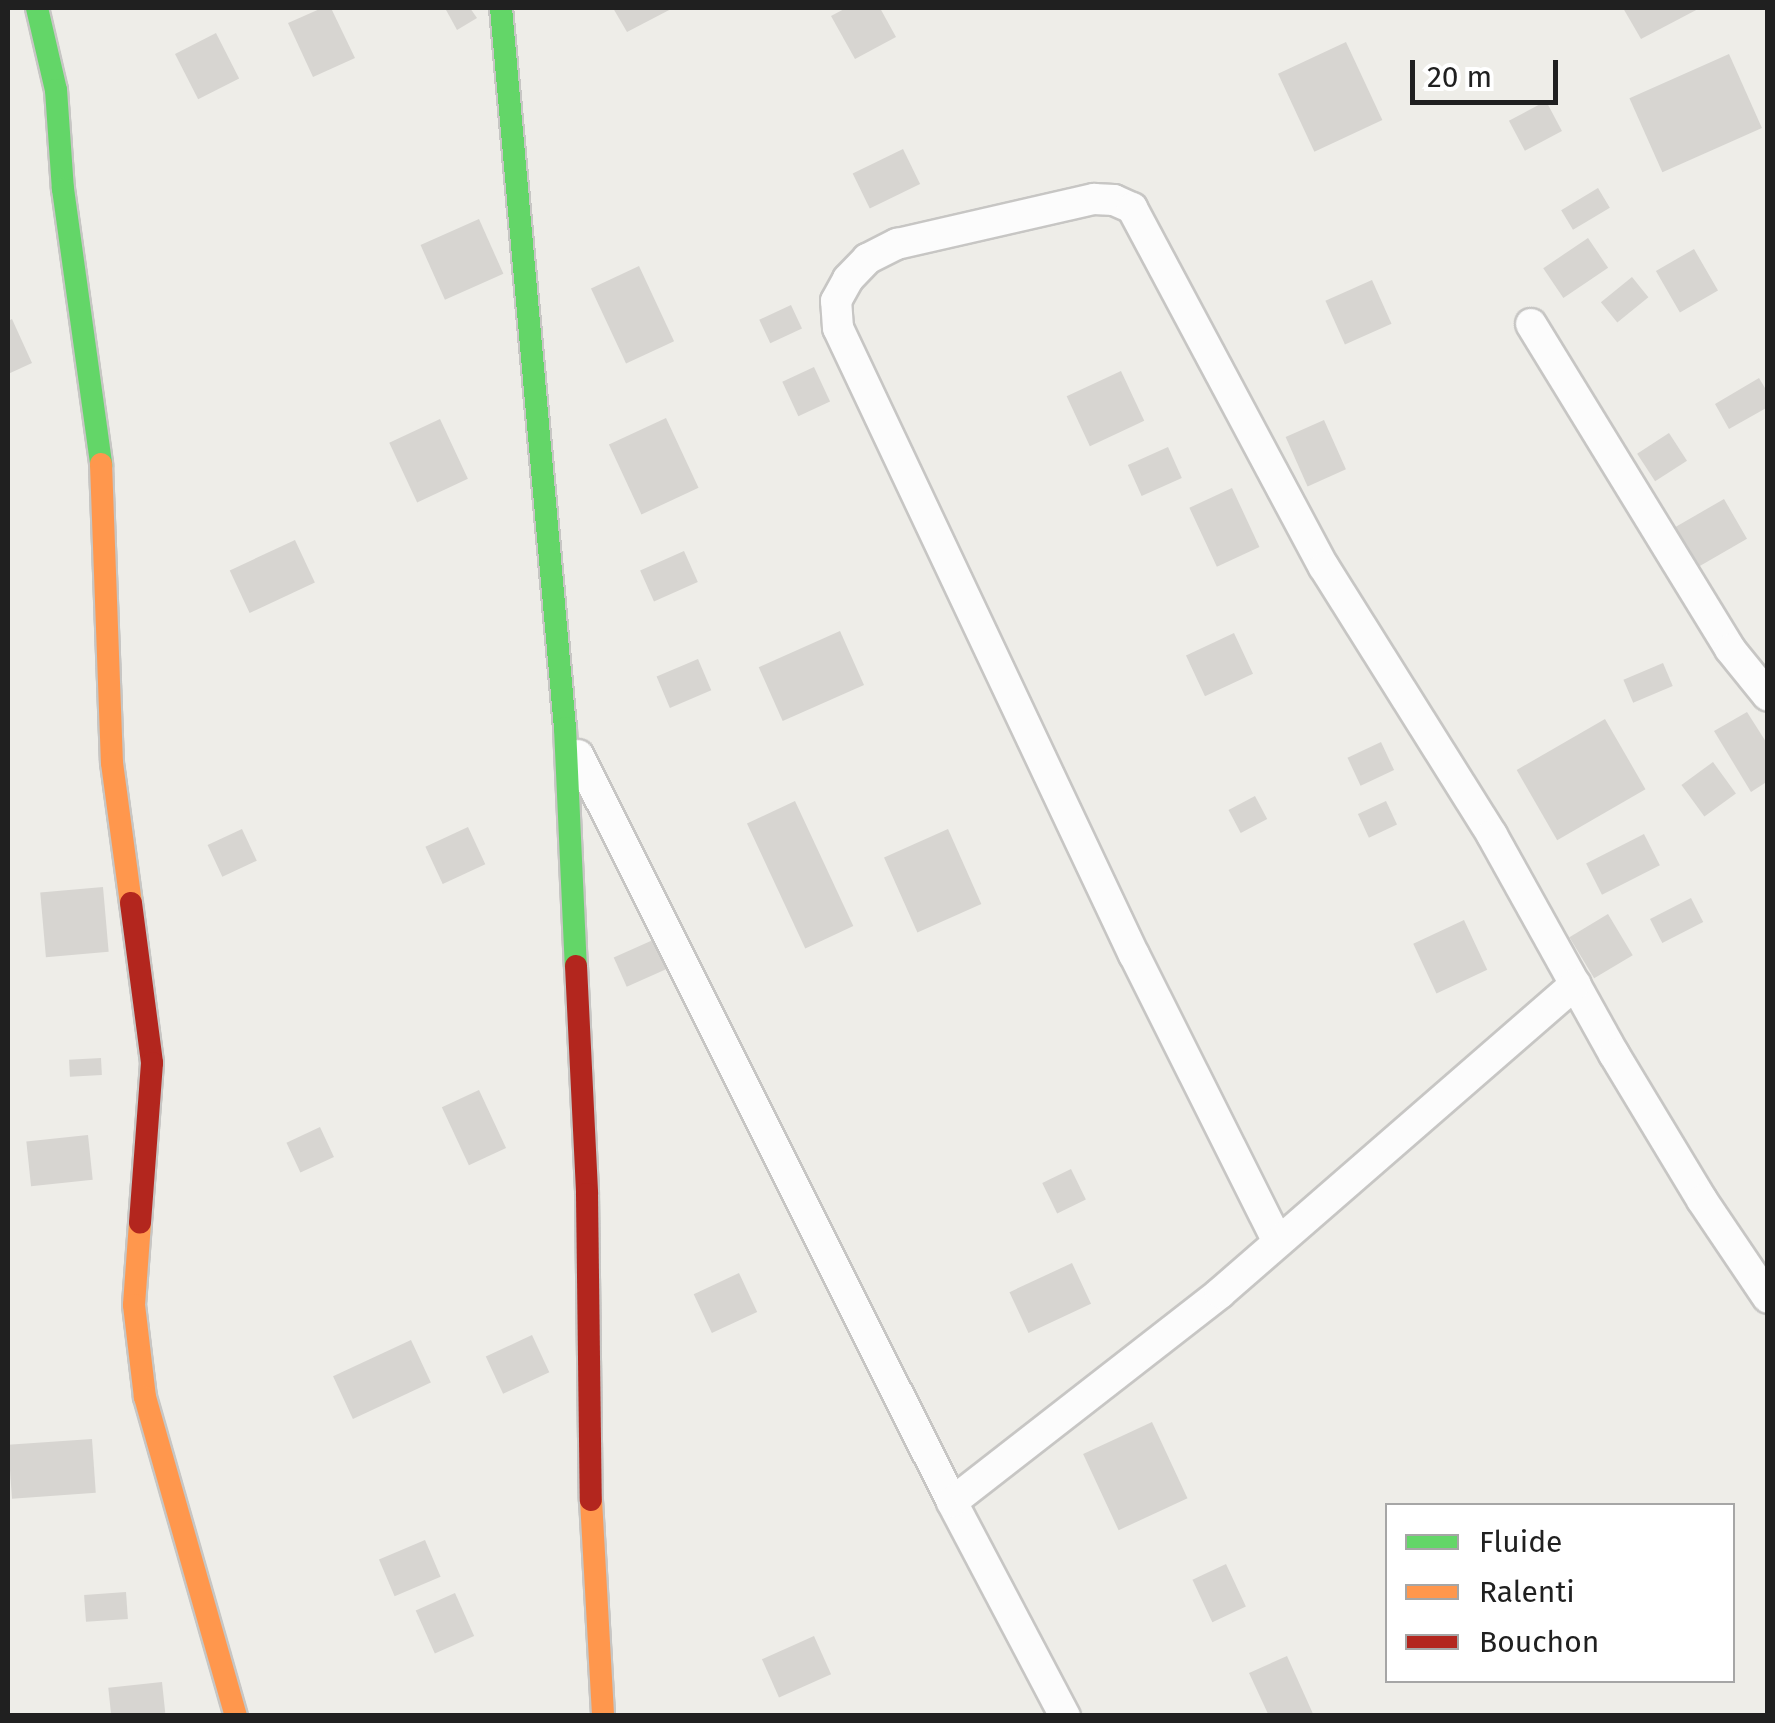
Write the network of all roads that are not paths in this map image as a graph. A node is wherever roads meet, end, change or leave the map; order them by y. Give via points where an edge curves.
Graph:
1 (37, 8) edge
2 (501, 8) edge
3 (1531, 324) dead end
4 (1768, 696) edge
5 (565, 728) junction
6 (1575, 984) junction
7 (1278, 1240) junction
8 (1768, 1298) edge
9 (952, 1502) junction
10 (236, 1716) edge
11 (602, 1716) edge
12 (1066, 1716) edge

1 - 10 street via 56,90 95,407 112,763 152,1063 134,1305 142,1379
2 - 5 street
3 - 4 lane via 1730,649
5 - 9 lane
5 - 11 street via 588,1194 592,1548
6 - 7 lane
6 - 7 lane via 1492,835 1324,568 1132,208 1094,199 1045,208 897,244 867,259 836,302 838,328 1134,955
6 - 8 lane
7 - 9 lane
9 - 12 lane

